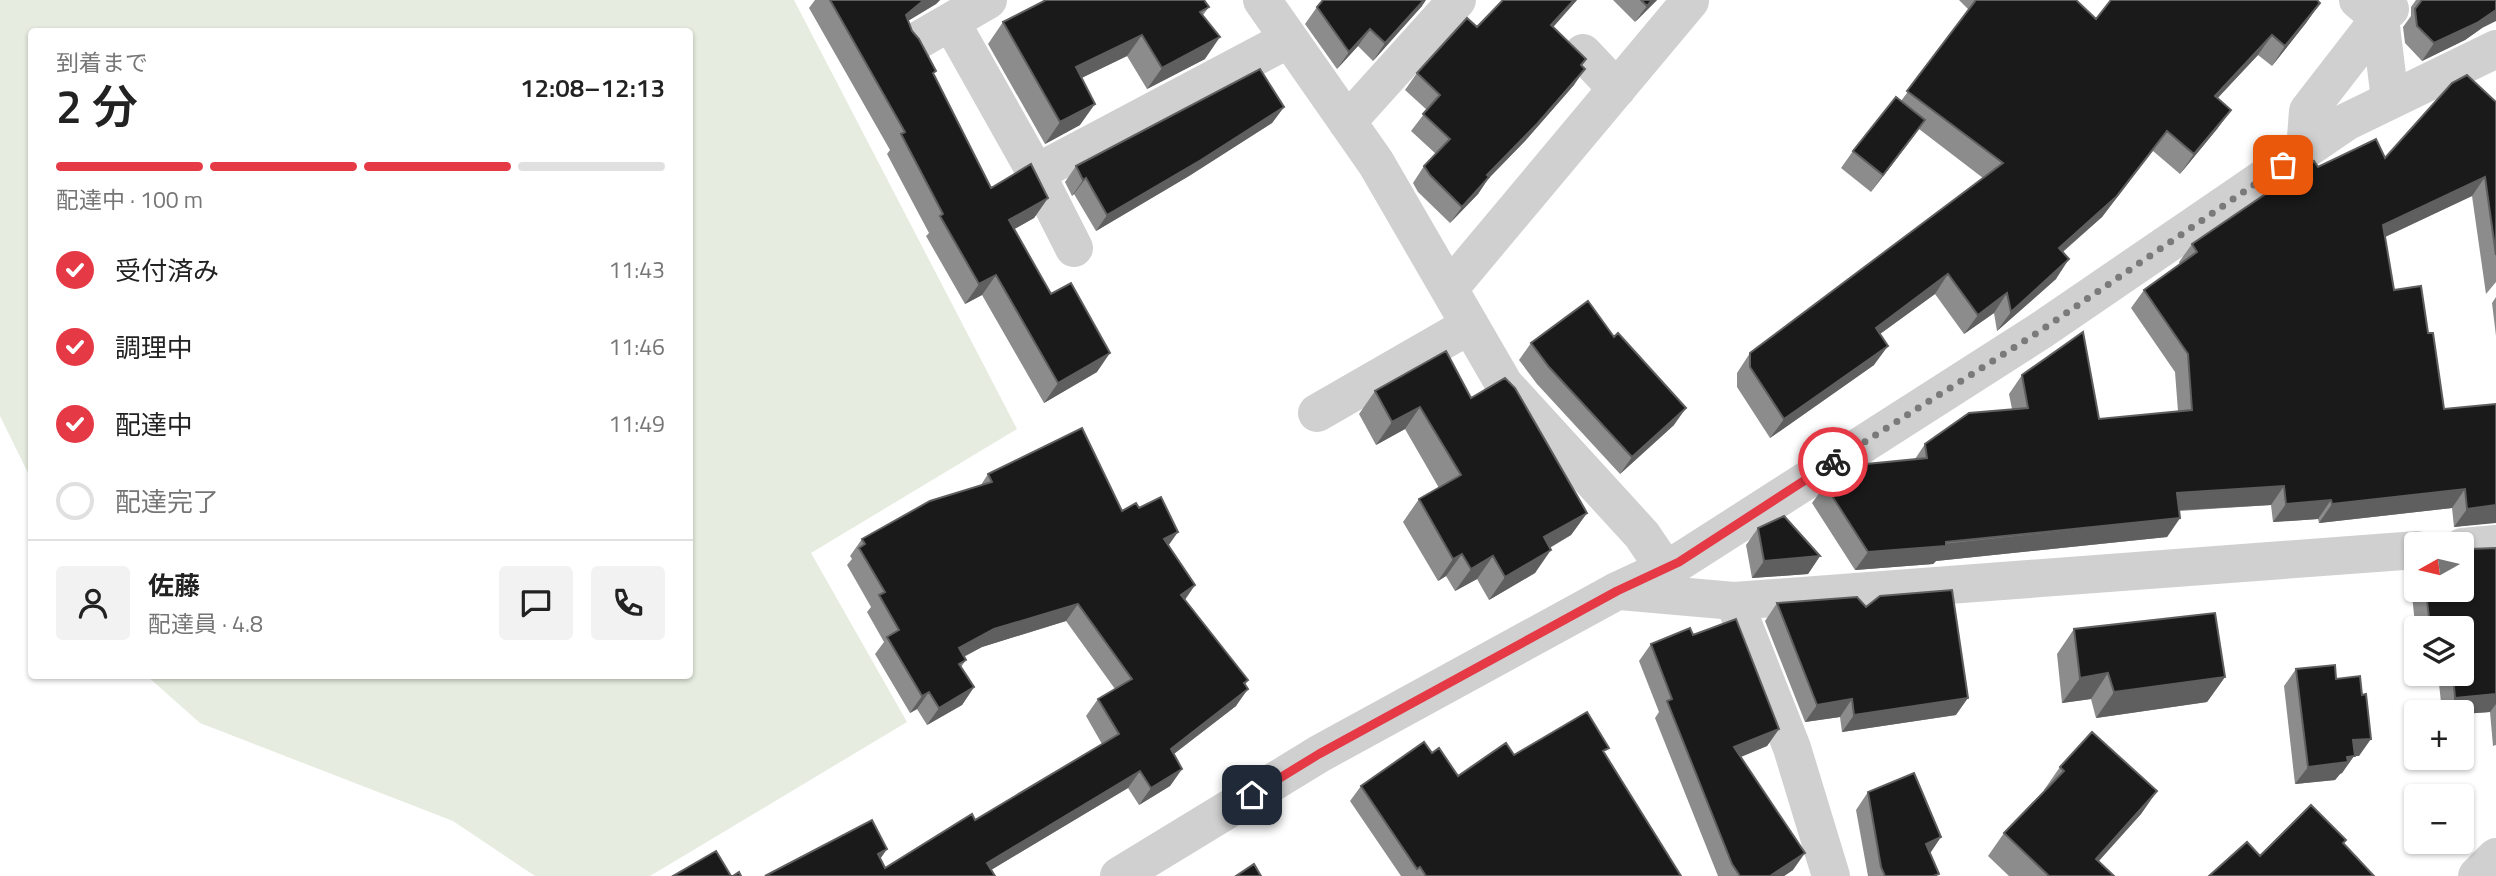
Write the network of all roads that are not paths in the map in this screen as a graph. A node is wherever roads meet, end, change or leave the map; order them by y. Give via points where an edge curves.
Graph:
1 (988, 0) edge
2 (1262, 0) edge
3 (1457, 0) edge
4 (1690, 1) edge
5 (2379, 6) edge
6 (951, 22) junction
7 (1289, 39) junction
8 (917, 41) edge
9 (2496, 49) edge
10 (1583, 53) edge
11 (1617, 89) junction
12 (2390, 100) junction
13 (1347, 122) junction
14 (2305, 149) junction
15 (1036, 173) junction
16 (1074, 248) dead end
17 (1449, 289) junction
18 (1470, 325) junction
19 (1317, 413) dead end
20 (2496, 544) edge
21 (2474, 546) edge
22 (2404, 551) edge
23 (1665, 569) junction
24 (1617, 591) junction
25 (1734, 601) junction
26 (2496, 857) edge
27 (1119, 876) edge
28 (1830, 876) edge
29 (2477, 876) edge

1 - 6 street
2 - 7 street
3 - 13 street
4 - 11 street
5 - 12 street
5 - 14 street via 2308,111
6 - 8 street
6 - 15 street
7 - 13 street
7 - 15 street
9 - 12 street
10 - 11 street
11 - 17 street
12 - 14 street
13 - 17 street
14 - 23 street via 2040,331
15 - 16 street
17 - 18 street
18 - 19 street
18 - 23 street via 1504,384 1642,535
20 - 21 street
22 - 25 street
23 - 24 street
24 - 25 street
24 - 27 street via 1319,754
25 - 28 street via 1792,748
26 - 29 street

